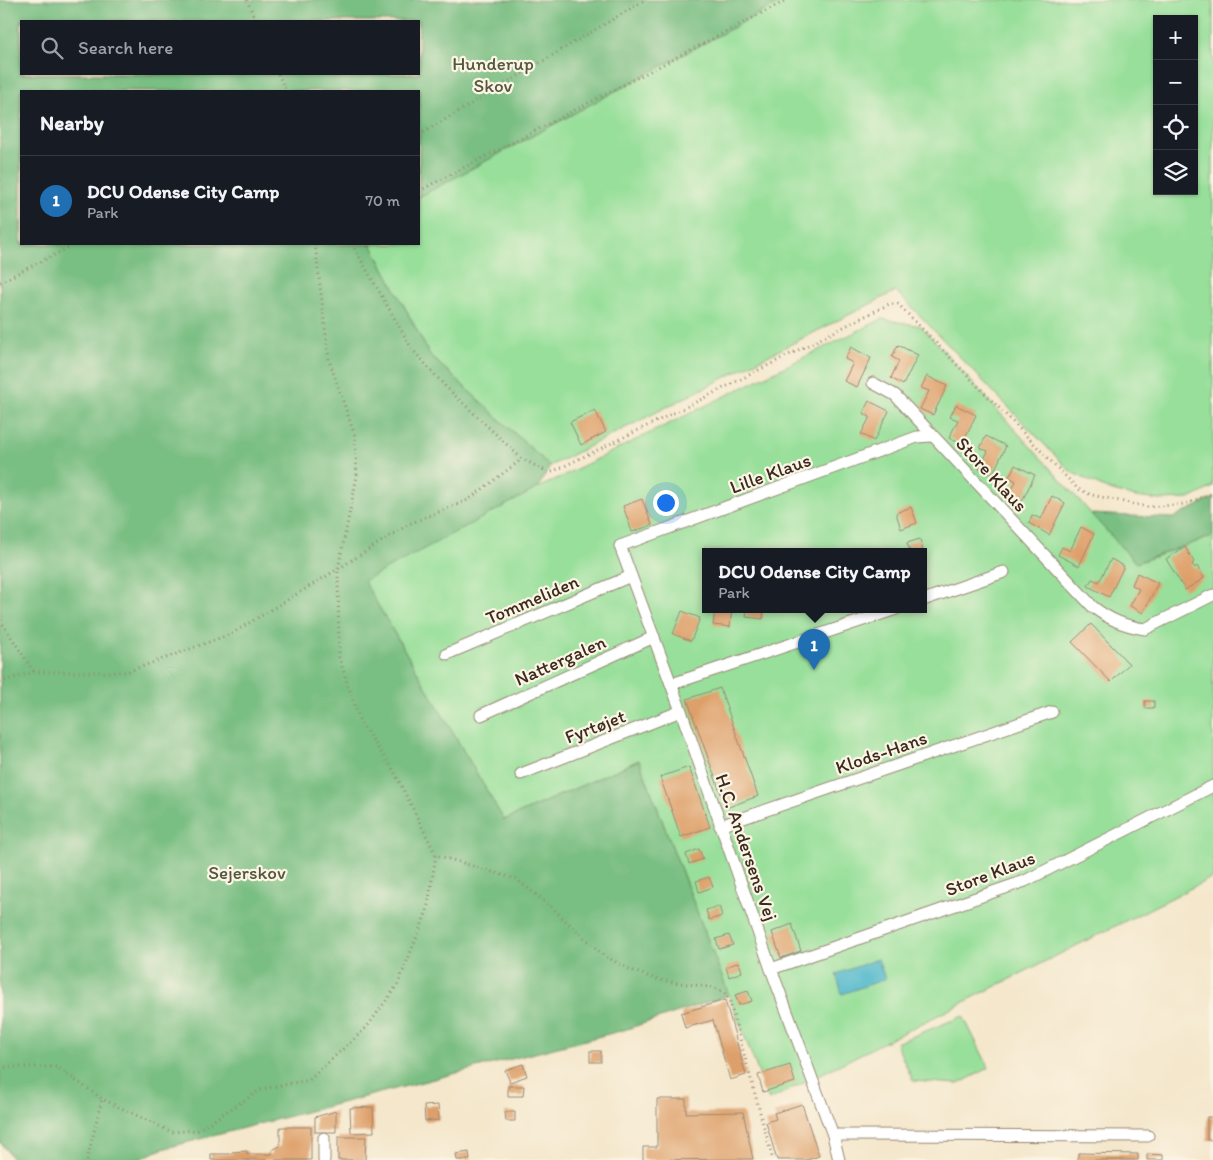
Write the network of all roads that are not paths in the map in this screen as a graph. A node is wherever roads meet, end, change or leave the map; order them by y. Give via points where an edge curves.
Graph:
1 (873, 383) dead end
2 (932, 436) junction
3 (620, 546) joint
4 (1004, 572) dead end
5 (631, 576) junction
6 (1213, 595) edge
7 (927, 599) edge
8 (884, 613) edge
9 (654, 637) junction
10 (447, 654) dead end
11 (672, 684) junction
12 (681, 711) junction
13 (1052, 712) dead end
14 (481, 715) dead end
15 (521, 774) dead end
16 (1213, 786) edge
17 (720, 826) junction
18 (771, 969) junction
19 (833, 1135) junction
20 (1148, 1136) dead end
21 (324, 1138) dead end
22 (324, 1160) edge
23 (839, 1160) edge

1 - 2 lane, Store Klaus via 895,395
2 - 3 lane, Lille Klaus via 917,437
2 - 6 lane, Store Klaus via 1105,616 1145,629
3 - 5 lane, H.C. Andersens Vej
4 - 7 lane
5 - 9 lane, H.C. Andersens Vej
5 - 10 lane, Tommeliden
8 - 11 lane
9 - 11 lane, H.C. Andersens Vej
9 - 14 lane, Nattergalen
11 - 12 lane, H.C. Andersens Vej
12 - 15 lane, Fyrtøjet
12 - 17 lane, H.C. Andersens Vej
13 - 17 lane, Klods-Hans
16 - 18 lane, Store Klaus via 1025,881
17 - 18 lane, H.C. Andersens Vej
18 - 19 lane, H.C. Andersens Vej
19 - 20 lane
19 - 23 lane, H.C. Andersens Vej
21 - 22 lane

